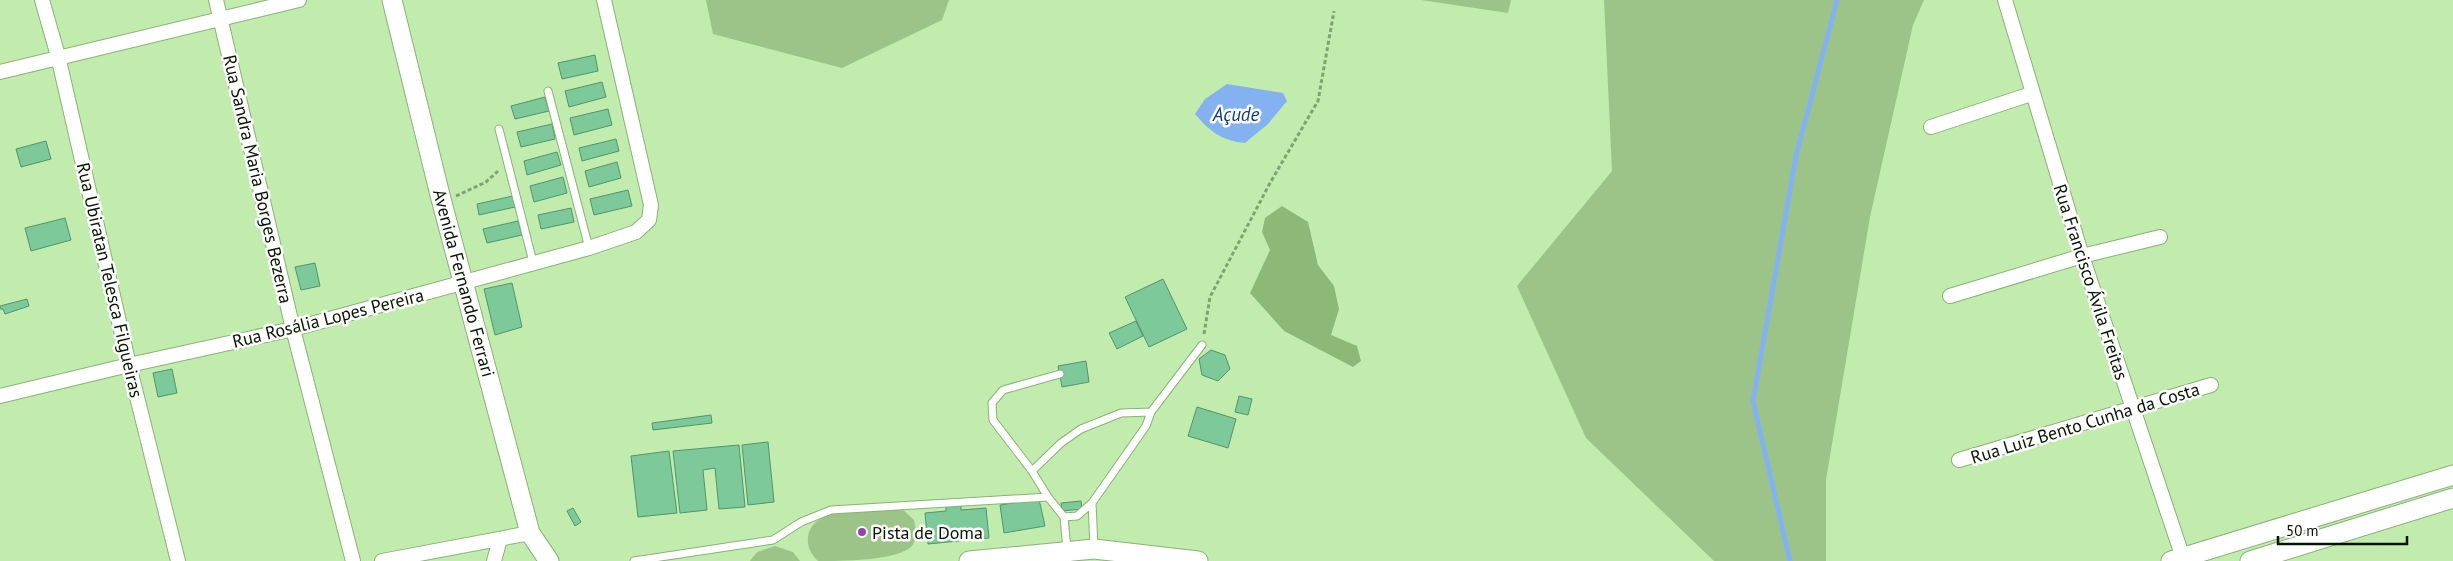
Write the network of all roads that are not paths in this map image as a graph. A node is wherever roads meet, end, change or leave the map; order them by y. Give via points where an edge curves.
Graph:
1 (42, 0) edge
2 (216, 0) edge
3 (299, 0) edge
4 (392, 0) edge
5 (604, 0) edge
6 (2005, 0) edge
7 (220, 19) junction
8 (58, 56) junction
9 (0, 72) edge
10 (548, 91) dead end
11 (2031, 94) junction
12 (1931, 127) dead end
13 (499, 129) dead end
14 (2160, 236) dead end
15 (589, 248) junction
16 (2082, 256) junction
17 (533, 262) junction
18 (463, 283) junction
19 (1950, 296) dead end
20 (293, 329) junction
21 (1202, 344) road end
22 (129, 365) junction
23 (1060, 374) dead end
24 (2211, 385) dead end
25 (0, 396) edge
26 (2132, 409) junction
27 (1150, 412) junction
28 (1959, 460) dead end
29 (1032, 471) junction
30 (2453, 475) edge
31 (1048, 497) junction
32 (2453, 498) edge
33 (1092, 503) junction
34 (1064, 517) junction
35 (530, 534) junction
36 (500, 539) junction
37 (1102, 554) edge
38 (1067, 557) edge
39 (2179, 560) edge
40 (178, 561) edge
41 (353, 561) edge
42 (382, 561) edge
43 (494, 561) edge
44 (549, 561) edge
45 (634, 561) edge
46 (969, 561) edge
47 (1198, 561) edge
48 (2250, 561) edge

1 - 8 street, Rua Ubiratan Telesca Filgueiras
2 - 7 street, Rua Sandra Maria Borges Bezerra
3 - 7 street
4 - 18 street, Avenida Fernando Ferrari
5 - 15 street, Rua Rosália Lopes Pereira via 651,205 648,220 636,232
6 - 11 street, Rua Francisco Ávila Freitas
7 - 8 street
7 - 20 street, Rua Sandra Maria Borges Bezerra
8 - 9 street
8 - 22 street, Rua Ubiratan Telesca Filgueiras
10 - 15 lane
11 - 12 street
11 - 16 street, Rua Francisco Ávila Freitas
13 - 17 lane
14 - 16 street
15 - 17 street, Rua Rosália Lopes Pereira
16 - 19 street
16 - 26 street, Rua Francisco Ávila Freitas
17 - 18 street, Rua Rosália Lopes Pereira
18 - 20 street, Rua Rosália Lopes Pereira
18 - 35 street, Avenida Fernando Ferrari
20 - 22 street, Rua Rosália Lopes Pereira
20 - 41 street, Rua Sandra Maria Borges Bezerra
21 - 27 lane
22 - 25 street, Rua Rosália Lopes Pereira
22 - 40 street, Rua Ubiratan Telesca Filgueiras
23 - 29 lane via 1003,390 992,403 993,420
24 - 26 street, Rua Luiz Bento Cunha da Costa
26 - 28 street, Rua Luiz Bento Cunha da Costa
26 - 39 street, Rua Francisco Ávila Freitas
27 - 29 lane via 1122,413 1081,429
27 - 33 lane via 1141,433
29 - 31 lane
30 - 39 street
31 - 34 lane
31 - 45 lane via 831,510 801,522 773,540
32 - 48 street
33 - 34 lane via 1077,516
33 - 37 lane
34 - 38 lane
35 - 36 street
35 - 44 street, Avenida Fernando Ferrari
36 - 42 street
36 - 43 street
37 - 38 street
37 - 47 street
38 - 46 street

